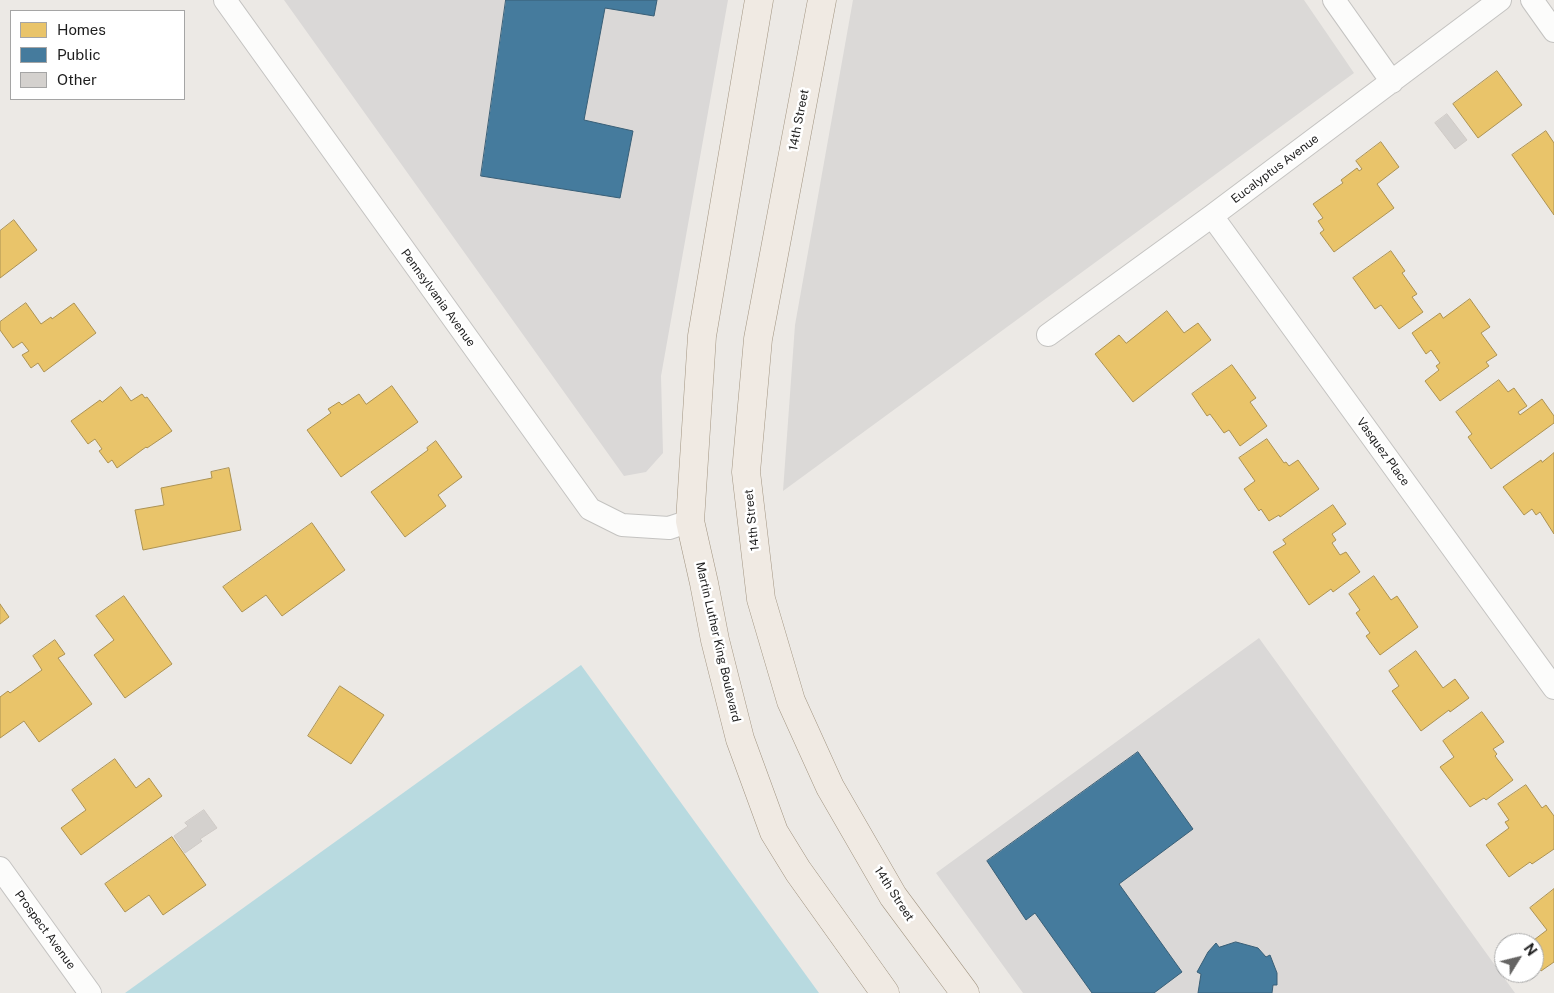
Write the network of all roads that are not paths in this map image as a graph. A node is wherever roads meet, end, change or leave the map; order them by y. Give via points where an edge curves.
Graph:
1 (225, 0) edge
2 (759, 0) edge
3 (822, 0) edge
4 (1334, 0) edge
5 (1500, 0) edge
6 (1532, 0) edge
7 (1554, 31) edge
8 (1392, 82) junction
9 (1212, 216) junction
10 (1048, 335) dead end
11 (690, 521) junction
12 (1554, 688) edge
13 (0, 868) edge
14 (90, 993) edge
15 (885, 993) edge
16 (965, 993) edge

1 - 11 street, Pennsylvania Avenue via 590,509 622,526 669,528
2 - 11 main road via 702,336
3 - 16 main road, 14th Street via 758,339 746,472 761,599 791,701 830,788 893,896
4 - 8 street
5 - 8 street, Eucalyptus Avenue
6 - 7 street
8 - 9 street, Eucalyptus Avenue
9 - 10 street, Eucalyptus Avenue
9 - 12 street, Vasquez Place
11 - 15 main road, Martin Luther King Boulevard via 740,739 774,832
13 - 14 street, Prospect Avenue

